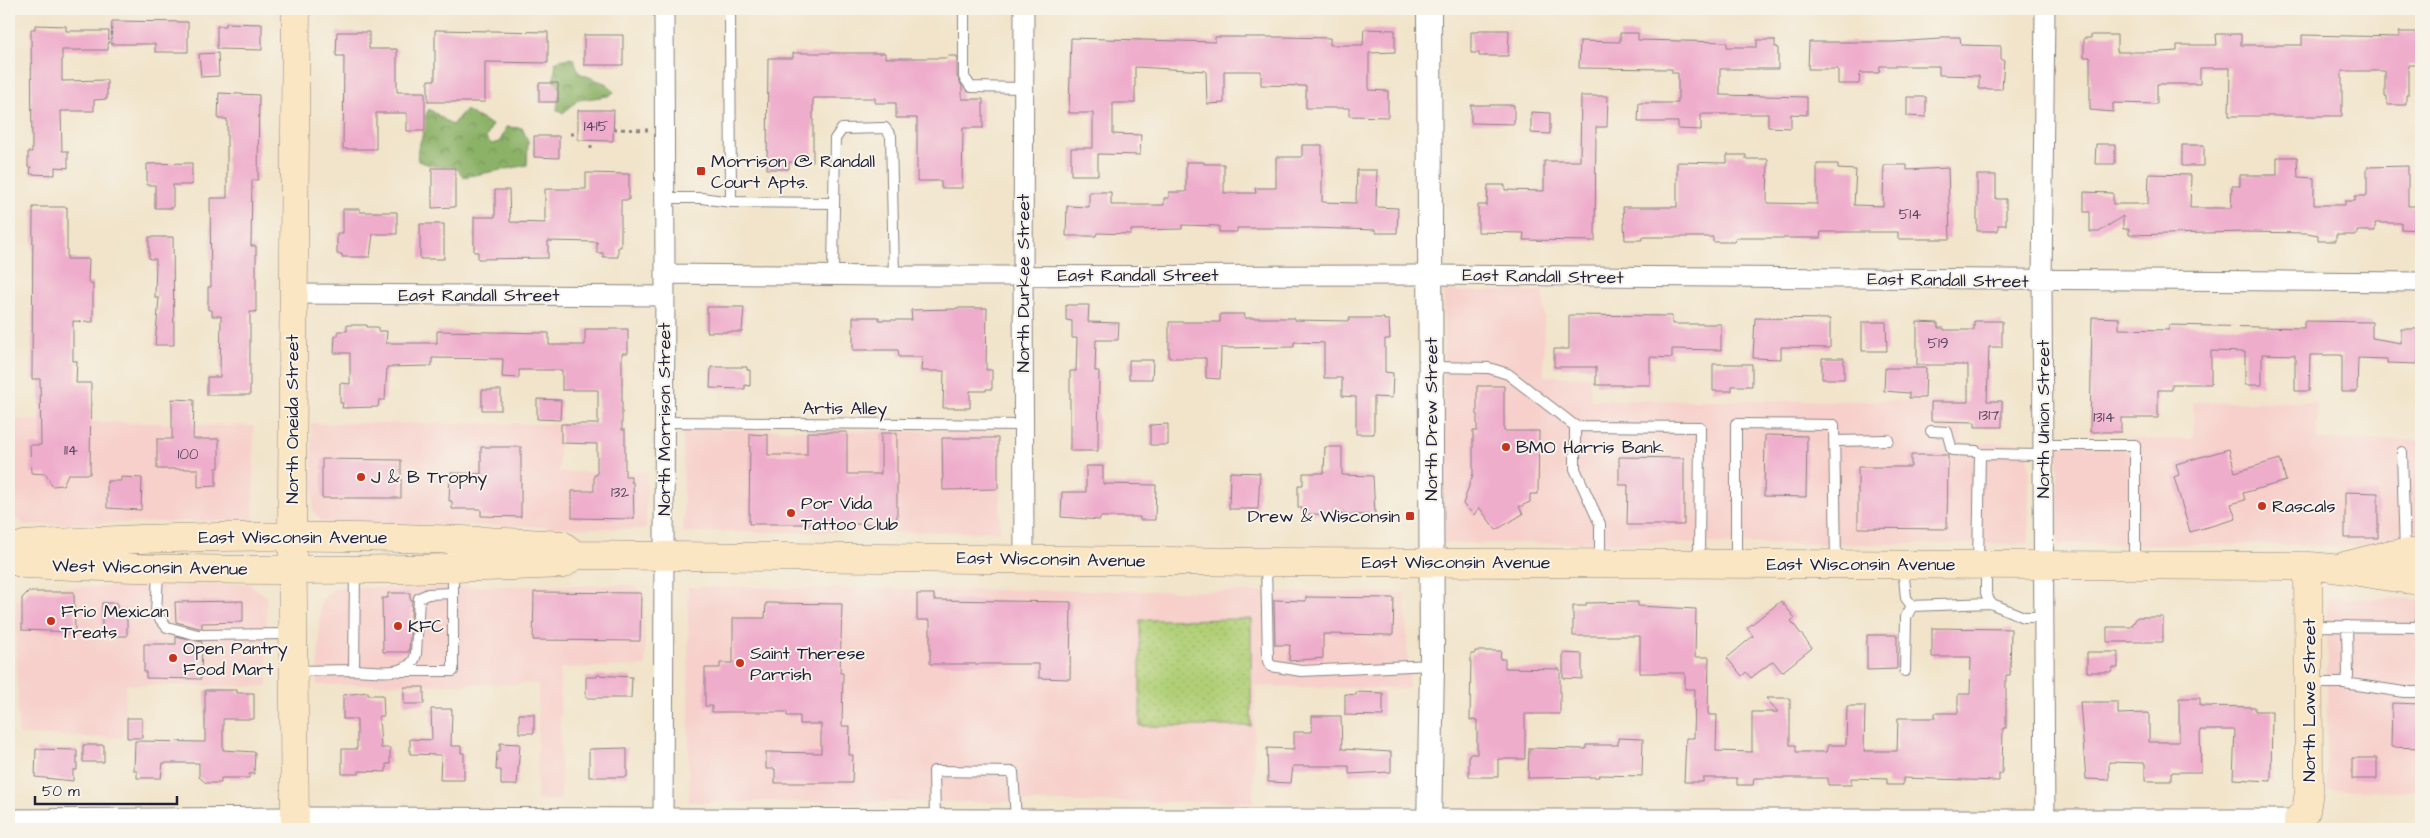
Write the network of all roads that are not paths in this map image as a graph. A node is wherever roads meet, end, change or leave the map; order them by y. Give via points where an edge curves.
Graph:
1 (296, 9) edge
2 (664, 9) edge
3 (730, 9) edge
4 (964, 9) edge
5 (1024, 9) edge
6 (1429, 9) edge
7 (2044, 9) edge
8 (1024, 88) junction
9 (664, 198) junction
10 (731, 202) junction
11 (834, 203) junction
12 (665, 274) junction
13 (1023, 275) junction
14 (1430, 275) junction
15 (833, 276) junction
16 (894, 276) junction
17 (2042, 281) junction
18 (2421, 282) edge
19 (293, 294) junction
20 (665, 296) junction
21 (1431, 367) junction
22 (664, 422) junction
23 (1024, 425) junction
24 (1575, 426) junction
25 (1931, 431) dead end
26 (1888, 440) dead end
27 (1834, 441) junction
28 (2044, 450) junction
29 (2402, 452) dead end
30 (1980, 454) junction
31 (292, 537) junction
32 (454, 538) junction
33 (9, 550) edge
34 (2413, 553) edge
35 (575, 555) junction
36 (664, 555) junction
37 (1024, 558) junction
38 (9, 559) edge
39 (1266, 562) junction
40 (1431, 562) junction
41 (1600, 563) junction
42 (1699, 563) junction
43 (1736, 563) junction
44 (1836, 564) junction
45 (1904, 564) junction
46 (1982, 564) junction
47 (2044, 564) junction
48 (2136, 565) junction
49 (2308, 566) junction
50 (2338, 567) junction
51 (292, 569) junction
52 (158, 570) junction
53 (355, 570) junction
54 (453, 581) junction
55 (2421, 581) edge
56 (1990, 603) junction
57 (1912, 606) junction
58 (2044, 617) junction
59 (2420, 625) edge
60 (2309, 626) junction
61 (2347, 626) junction
62 (293, 634) junction
63 (1432, 664) junction
64 (354, 670) junction
65 (400, 670) junction
66 (293, 671) junction
67 (1905, 671) dead end
68 (2310, 683) junction
69 (2344, 683) junction
70 (2421, 692) edge
71 (9, 819) edge
72 (935, 819) junction
73 (295, 823) edge
74 (663, 823) edge
75 (1022, 823) edge
76 (1429, 824) edge
77 (2298, 824) edge
78 (2045, 825) edge

1 - 19 main road, North Oneida Street
2 - 9 street, North Morrison Street
3 - 10 lane
4 - 8 lane via 964,77 971,87
5 - 8 street, North Durkee Street
6 - 14 street, North Drew Street
7 - 17 street, North Union Street
8 - 13 street, North Durkee Street
9 - 10 lane
9 - 12 street, North Morrison Street
10 - 11 lane
11 - 15 lane
11 - 16 lane via 835,139 842,129 885,128 891,136
12 - 15 street, East Randall Street
12 - 20 street, North Morrison Street
13 - 14 street, East Randall Street
13 - 16 street, East Randall Street
13 - 23 street, North Durkee Street
14 - 17 street, East Randall Street
14 - 21 street, North Drew Street
15 - 16 street, East Randall Street
17 - 18 street, East Randall Street
17 - 28 street, North Union Street
19 - 20 street, East Randall Street
19 - 31 main road, North Oneida Street
20 - 22 street, North Morrison Street
21 - 24 lane via 1489,368 1508,374
21 - 40 street, North Drew Street
22 - 23 lane, Artis Alley
22 - 36 street, North Morrison Street
23 - 37 street, North Durkee Street
24 - 41 lane via 1575,469 1600,524
24 - 42 lane via 1700,427
25 - 30 lane via 1947,432 1952,450
26 - 27 lane
27 - 43 lane via 1834,424 1736,424
27 - 44 lane
28 - 30 lane
28 - 47 street, North Union Street
28 - 48 lane via 2135,446
29 - 34 lane
30 - 46 lane
31 - 32 main road, East Wisconsin Avenue
31 - 33 main road, East Wisconsin Avenue via 118,539 24,545
31 - 51 main road, North Oneida Street
32 - 35 main road, East Wisconsin Avenue via 562,545
32 - 54 lane
34 - 50 main road, East Wisconsin Avenue via 2388,555
35 - 36 main road, East Wisconsin Avenue
35 - 54 main road, East Wisconsin Avenue via 563,564
36 - 37 main road, East Wisconsin Avenue
36 - 74 street, North Morrison Street
37 - 39 main road, East Wisconsin Avenue
38 - 52 main road, West Wisconsin Avenue via 24,564
39 - 40 main road, East Wisconsin Avenue
39 - 63 lane via 1268,661 1272,666 1301,671
40 - 41 main road, East Wisconsin Avenue
40 - 63 street, North Drew Street
41 - 42 main road, East Wisconsin Avenue
42 - 43 main road, East Wisconsin Avenue
43 - 44 main road, East Wisconsin Avenue
44 - 45 main road, East Wisconsin Avenue
45 - 46 main road, East Wisconsin Avenue
45 - 57 lane via 1906,598
46 - 47 main road, East Wisconsin Avenue
46 - 56 lane
47 - 48 main road, East Wisconsin Avenue
47 - 58 street, North Union Street
48 - 49 main road, East Wisconsin Avenue
49 - 50 main road, East Wisconsin Avenue
49 - 60 main road, North Lawe Street
50 - 55 main road, East Wisconsin Avenue via 2390,579
51 - 52 main road, West Wisconsin Avenue
51 - 53 main road, East Wisconsin Avenue
51 - 62 main road, North Oneida Street
52 - 62 lane via 156,614 167,627 198,635
53 - 54 main road, East Wisconsin Avenue
53 - 64 lane
54 - 65 lane via 419,598 414,663
54 - 65 lane via 453,670
56 - 57 lane
56 - 58 lane via 2024,617
57 - 67 lane via 1906,617
58 - 78 street, North Union Street
59 - 61 lane
60 - 61 lane
60 - 68 main road, North Lawe Street
61 - 69 lane via 2348,676
62 - 66 main road, North Oneida Street
63 - 76 street, North Drew Street
64 - 65 lane
64 - 66 lane
66 - 73 main road, North Oneida Street
68 - 69 lane
68 - 77 main road, North Lawe Street via 2309,791 2306,811
69 - 70 lane
71 - 73 street
72 - 74 street
72 - 75 street
72 - 75 lane via 934,770 1014,772
73 - 74 street
75 - 76 street
76 - 78 street
77 - 78 street

